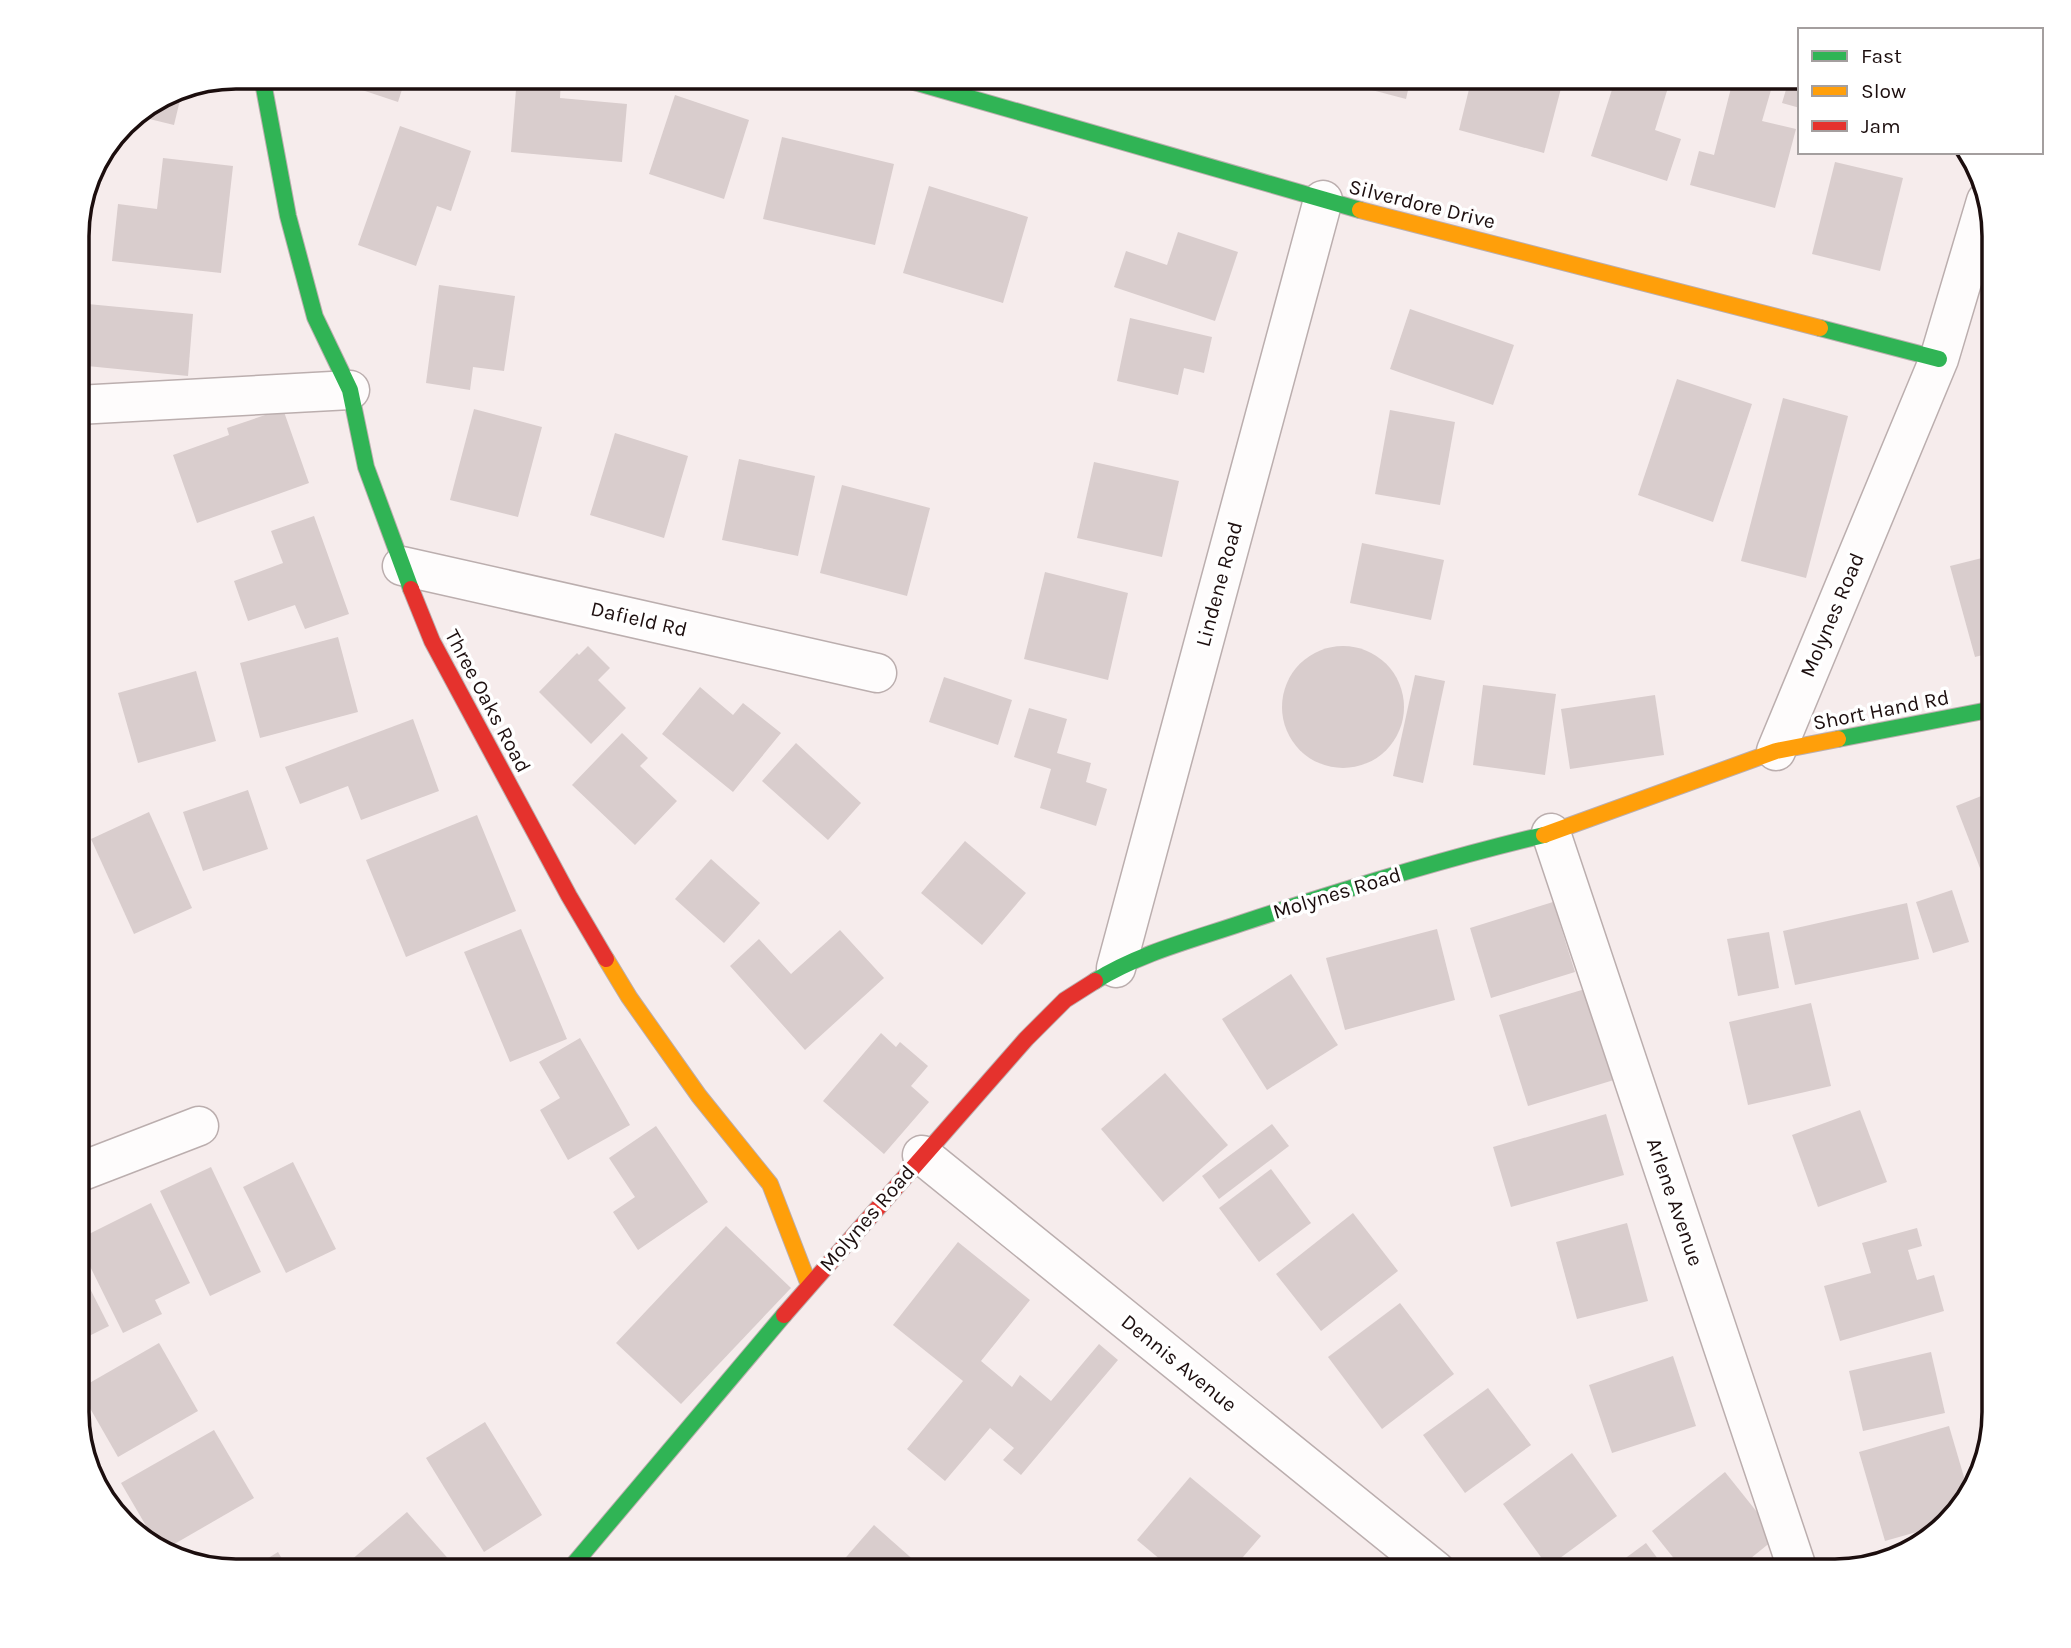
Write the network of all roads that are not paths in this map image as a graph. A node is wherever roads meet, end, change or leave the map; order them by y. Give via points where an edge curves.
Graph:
1 (264, 90) edge
2 (940, 90) edge
3 (1323, 200) junction
4 (1980, 220) edge
5 (1939, 359) junction
6 (350, 390) junction
7 (90, 404) edge
8 (402, 566) junction
9 (877, 673) dead end
10 (1982, 711) edge
11 (1776, 751) junction
12 (1551, 833) junction
13 (1116, 968) junction
14 (199, 1126) dead end
15 (922, 1155) junction
16 (90, 1168) edge
17 (809, 1285) junction
18 (586, 1559) edge
19 (1421, 1559) edge
20 (1794, 1559) edge

1 - 6 street, Three Oaks Road via 288,216 315,317
2 - 3 street, Silverdore Drive
3 - 5 street, Silverdore Drive
3 - 13 street, Lindene Road
4 - 5 street, Molynes Road
5 - 11 street, Molynes Road
6 - 7 street
6 - 8 street, Three Oaks Road via 366,467
8 - 9 street, Dafield Rd
8 - 17 street, Three Oaks Road via 432,641 569,896 645,1019 770,1184
10 - 11 street, Short Hand Rd
11 - 12 street, Molynes Road
12 - 13 street, Molynes Road via 1311,900
12 - 20 street, Arlene Avenue
13 - 15 street, Molynes Road via 1065,1000 1045,1019
14 - 16 street
15 - 17 street, Molynes Road
15 - 19 street, Dennis Avenue
17 - 18 street, Molynes Road

